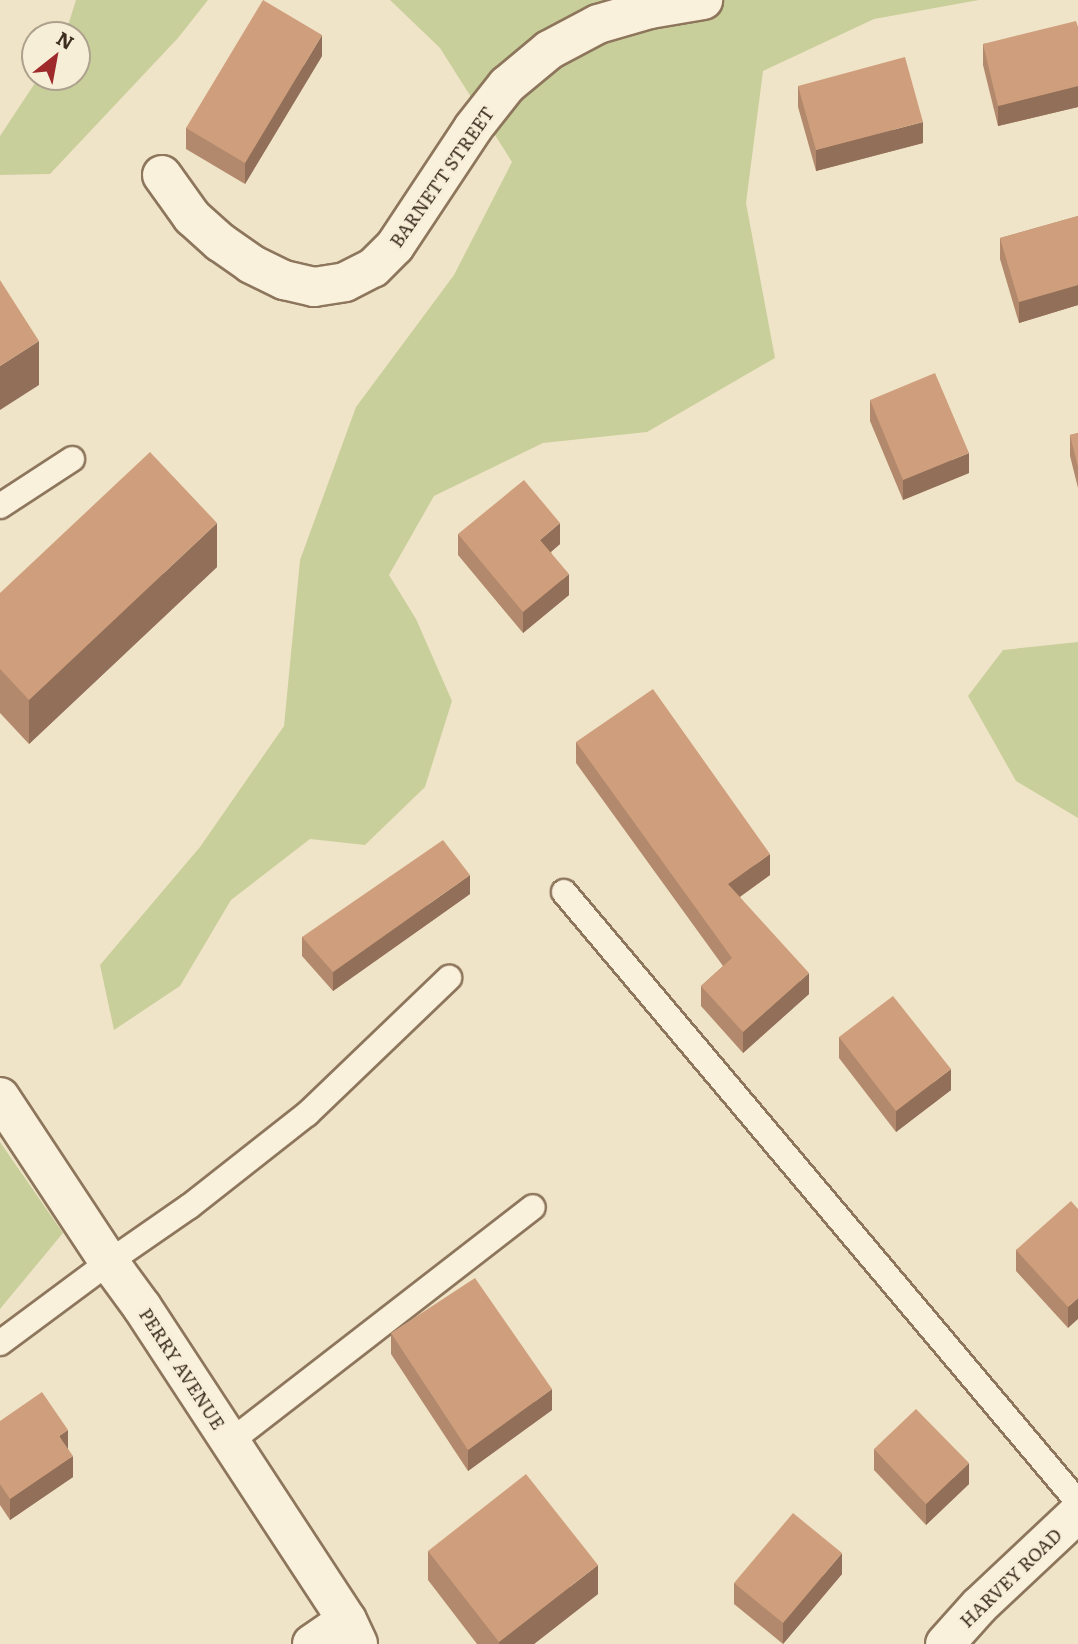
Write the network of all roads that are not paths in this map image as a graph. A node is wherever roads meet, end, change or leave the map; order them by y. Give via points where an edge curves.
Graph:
1 (703, 0) edge
2 (162, 175) dead end
3 (72, 459) dead end
4 (0, 506) edge
5 (564, 891) dead end
6 (449, 978) dead end
7 (0, 1097) edge
8 (533, 1207) dead end
9 (108, 1262) junction
10 (0, 1343) edge
11 (230, 1442) junction
12 (1078, 1502) edge
13 (1078, 1513) edge
14 (353, 1632) edge
15 (312, 1644) edge
16 (945, 1644) edge

1 - 2 street, BARNETT STREET via 598,24 549,50 507,85 473,128 395,246 373,268 345,282 314,287 284,280 251,264 192,217
3 - 4 lane
5 - 12 lane
6 - 9 lane via 307,1114 190,1206
7 - 9 street, PERRY AVENUE
8 - 11 lane
9 - 10 lane
9 - 11 street, PERRY AVENUE
11 - 14 street, PERRY AVENUE
13 - 16 street, HARVEY ROAD via 979,1605
14 - 15 street

